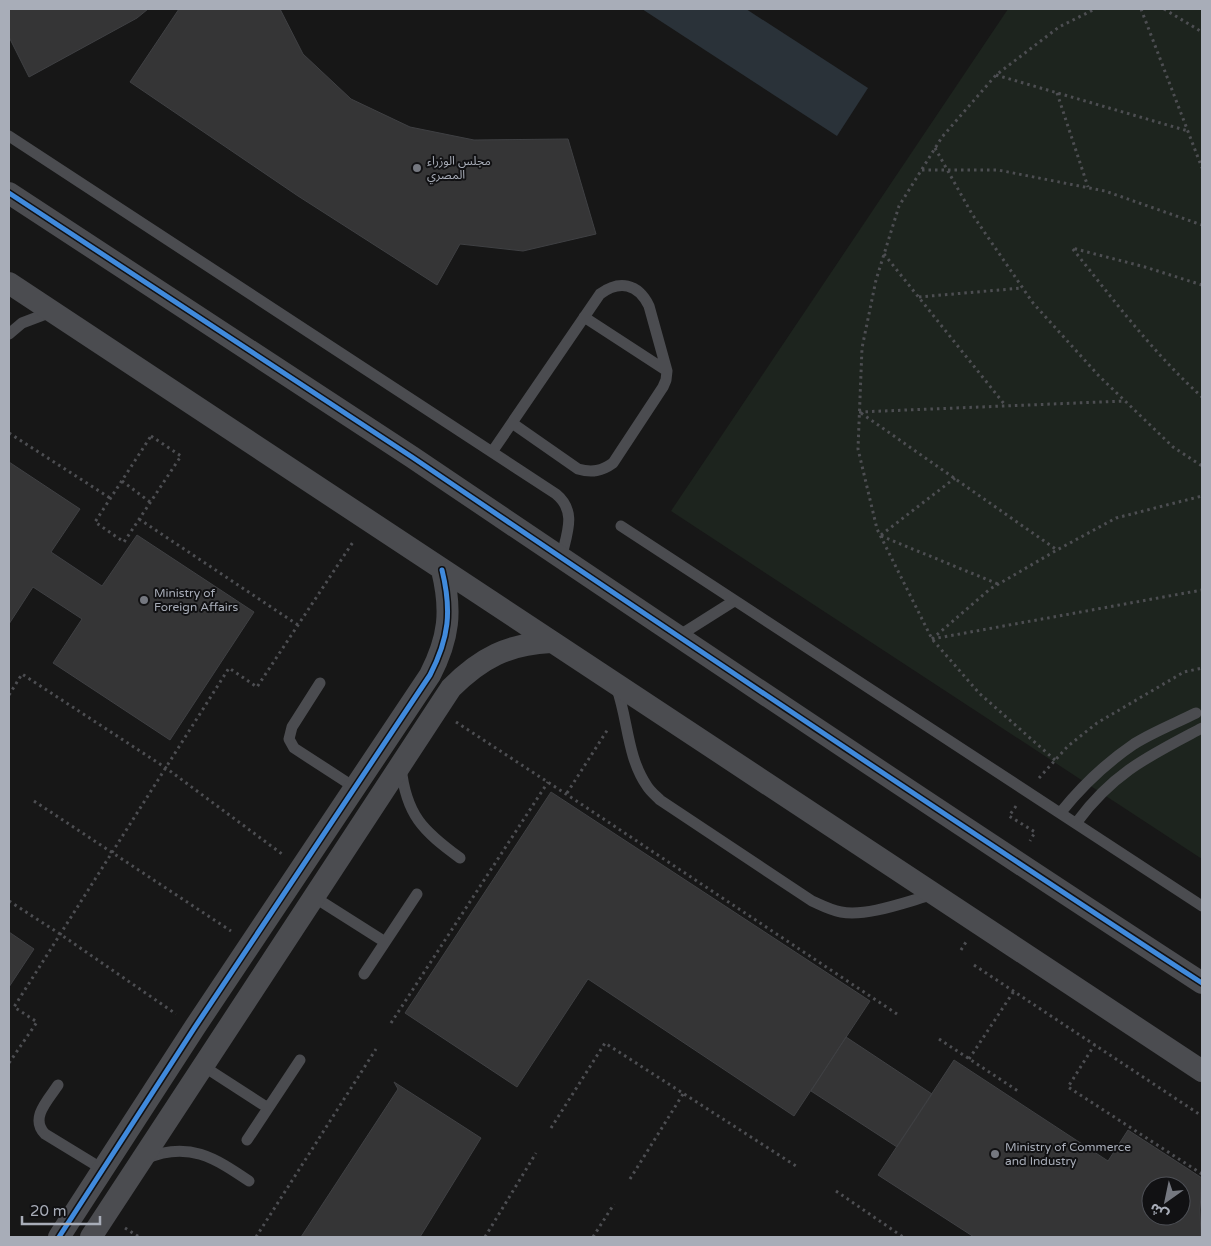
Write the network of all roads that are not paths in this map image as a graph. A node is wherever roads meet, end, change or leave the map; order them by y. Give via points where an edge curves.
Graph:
1 (9, 136) edge
2 (9, 193) edge
3 (9, 283) edge
4 (51, 312) junction
5 (584, 317) junction
6 (9, 334) edge
7 (666, 371) junction
8 (512, 423) junction
9 (492, 452) junction
10 (621, 526) dead end
11 (561, 559) junction
12 (442, 570) junction
13 (734, 601) junction
14 (677, 637) junction
15 (551, 642) junction
16 (320, 683) dead end
17 (616, 685) junction
18 (1196, 712) dead end
19 (1202, 728) edge
20 (401, 764) junction
21 (354, 787) junction
22 (1061, 812) junction
23 (1077, 822) junction
24 (460, 858) dead end
25 (417, 894) dead end
26 (936, 894) junction
27 (314, 896) junction
28 (1202, 906) edge
29 (385, 942) junction
30 (364, 974) dead end
31 (1202, 983) edge
32 (300, 1060) dead end
33 (203, 1066) junction
34 (1202, 1071) edge
35 (58, 1085) dead end
36 (268, 1108) junction
37 (247, 1140) dead end
38 (142, 1161) junction
39 (104, 1170) junction
40 (249, 1182) dead end
41 (59, 1237) edge
42 (91, 1237) edge

1 - 9 lane
2 - 11 street
3 - 4 street
4 - 6 lane via 22,323
4 - 12 street
5 - 7 lane
5 - 7 lane via 607,289 623,285 639,291 649,306
5 - 8 lane
7 - 8 lane via 663,387 620,455 596,472 578,469
8 - 9 lane
9 - 11 lane via 563,500 570,518
10 - 13 lane
11 - 14 street
12 - 15 street
12 - 21 street via 448,613 440,655 430,675
13 - 14 lane
13 - 22 lane
14 - 31 street
15 - 17 street
15 - 20 street via 532,643 496,653 464,675 451,688
16 - 21 lane via 292,727 289,739 294,748
17 - 26 street
17 - 26 lane via 632,751 647,786 660,800 812,901 826,908 859,913
18 - 22 lane via 1119,755 1088,781
19 - 23 lane via 1129,768 1100,793
20 - 24 lane via 406,794 419,822 434,839
20 - 27 street
21 - 39 street
22 - 23 lane
23 - 28 lane
25 - 29 lane
26 - 34 street
27 - 29 lane
27 - 33 street
29 - 30 lane
32 - 36 lane
33 - 36 lane
33 - 38 street
35 - 39 lane via 40,1113 38,1124 41,1130
36 - 37 lane
38 - 40 lane via 168,1152 194,1152 218,1161
38 - 42 street
39 - 41 street

